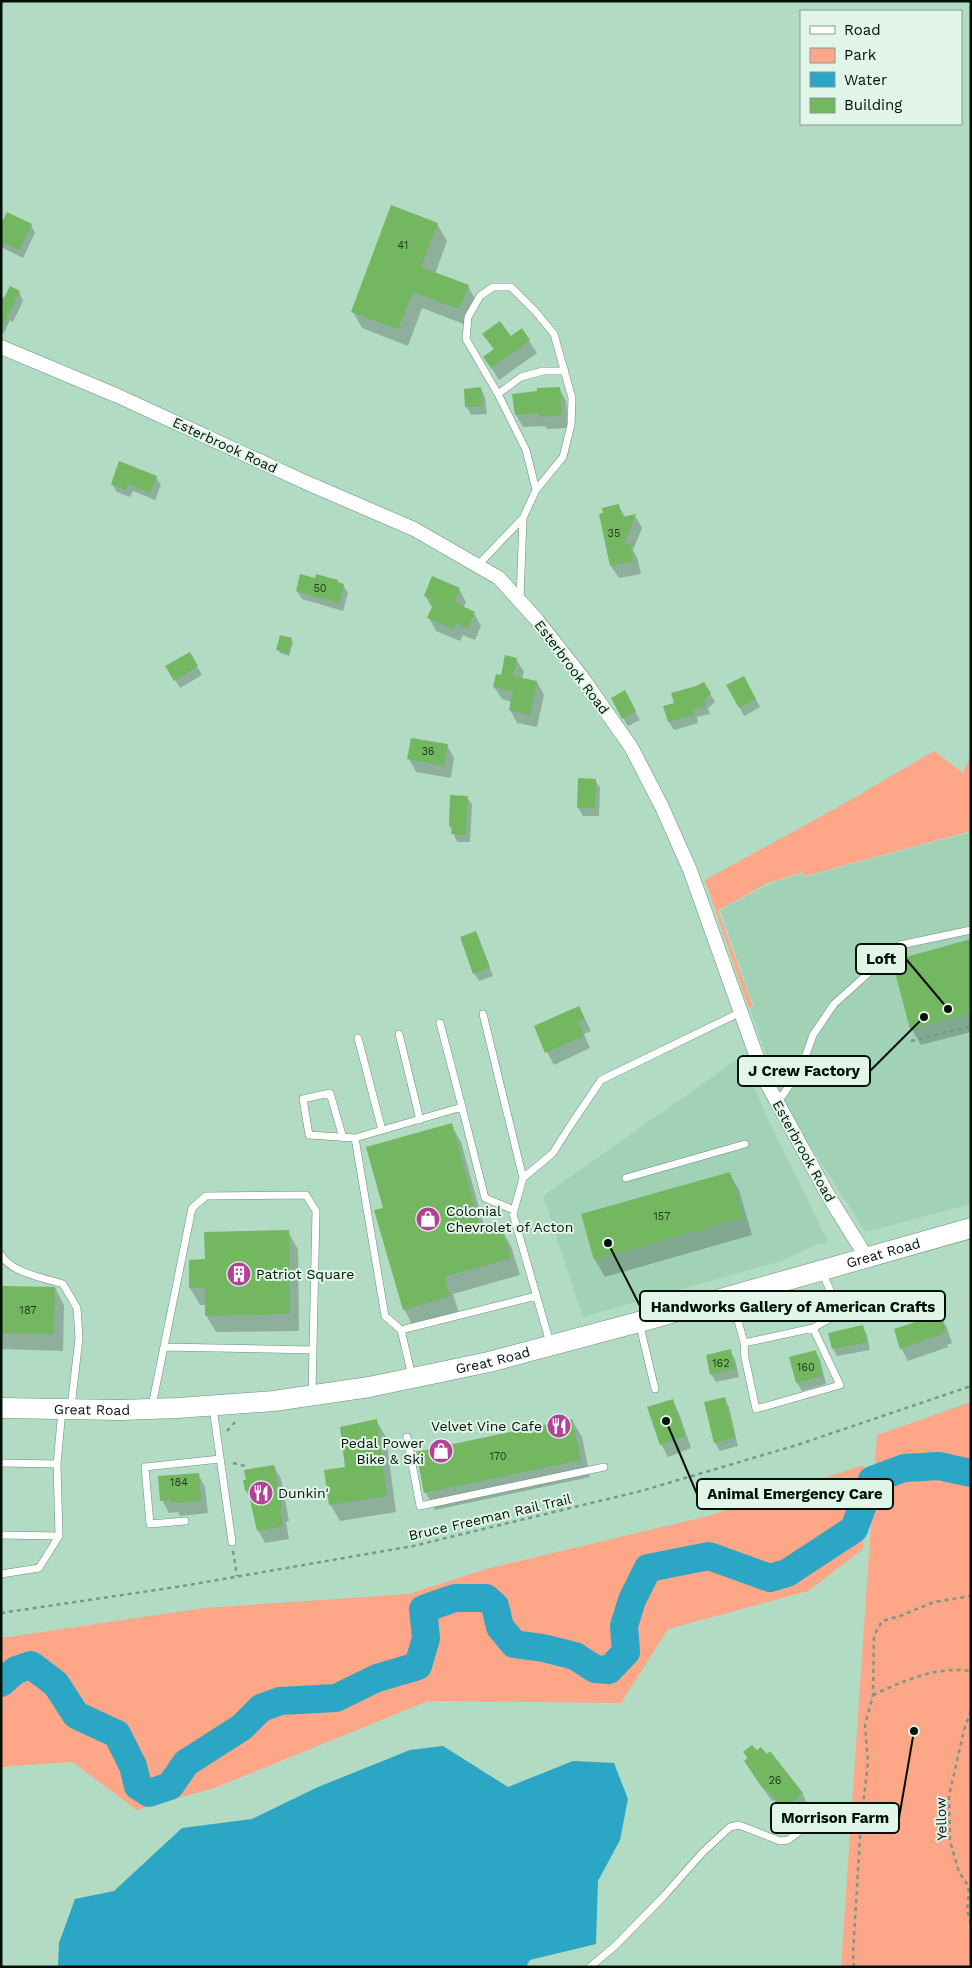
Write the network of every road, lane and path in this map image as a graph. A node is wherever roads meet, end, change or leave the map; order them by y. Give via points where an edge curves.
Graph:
1 (1, 347) edge
2 (565, 371) junction
3 (498, 394) junction
4 (536, 490) junction
5 (523, 518) junction
6 (477, 566) junction
7 (520, 602) junction
8 (971, 930) edge
9 (742, 1012) junction
10 (483, 1014) dead end
11 (440, 1023) dead end
12 (971, 1026) edge
13 (399, 1034) dead end
14 (358, 1038) dead end
15 (911, 1042) dead end
16 (778, 1104) junction
17 (462, 1107) junction
18 (420, 1120) junction
19 (382, 1130) junction
20 (343, 1138) junction
21 (355, 1138) junction
22 (745, 1144) dead end
23 (523, 1178) junction
24 (626, 1178) dead end
25 (514, 1210) junction
26 (971, 1228) edge
27 (1, 1255) edge
28 (867, 1258) junction
29 (822, 1270) junction
30 (536, 1296) junction
31 (732, 1296) junction
32 (866, 1307) dead end
33 (840, 1313) junction
34 (639, 1322) junction
35 (813, 1328) junction
36 (401, 1330) junction
37 (744, 1343) junction
38 (550, 1345) junction
39 (164, 1347) junction
40 (313, 1350) junction
41 (412, 1378) junction
42 (971, 1386) edge
43 (655, 1389) dead end
44 (312, 1395) junction
45 (212, 1405) junction
46 (1, 1408) edge
47 (67, 1409) junction
48 (152, 1409) junction
49 (235, 1421) dead end
50 (407, 1437) dead end
51 (227, 1439) dead end
52 (220, 1459) junction
53 (231, 1459) dead end
54 (1, 1463) edge
55 (57, 1464) junction
56 (245, 1466) dead end
57 (604, 1467) dead end
58 (185, 1521) dead end
59 (1, 1535) edge
60 (59, 1536) junction
61 (232, 1542) joint
62 (1, 1574) edge
63 (237, 1576) junction
64 (971, 1596) edge
65 (1, 1613) edge
66 (971, 1671) edge
67 (873, 1695) junction
68 (971, 1711) edge
69 (799, 1832) dead end
70 (971, 1924) edge
71 (590, 1967) edge
72 (854, 1967) edge

1 - 6 street, Esterbrook Road via 414,529
2 - 3 lane via 521,377
2 - 3 lane via 554,334 511,287 493,287 480,296 468,317 466,340
2 - 4 lane via 572,398 571,425 563,457
3 - 4 lane via 526,450
4 - 5 lane
5 - 6 lane
5 - 7 lane
6 - 7 street, Esterbrook Road via 499,578
7 - 9 street, Esterbrook Road via 580,676 631,747 690,870
8 - 16 lane via 900,946 834,1004 813,1036 802,1066
9 - 16 street, Esterbrook Road
9 - 23 lane via 601,1080 553,1153
10 - 23 lane
11 - 17 lane
12 - 15 path
13 - 18 lane
14 - 19 lane
16 - 28 street, Esterbrook Road
17 - 18 lane
17 - 25 lane via 485,1198
18 - 19 lane
19 - 21 lane
20 - 20 lane via 308,1135 303,1099 330,1092
20 - 21 lane
21 - 36 lane via 385,1316
22 - 24 lane
23 - 25 lane
25 - 30 lane
26 - 28 main road, Great Road
27 - 47 lane via 14,1268 63,1284 77,1308 79,1338
28 - 29 main road, Great Road
29 - 31 main road, Great Road
29 - 33 lane
30 - 36 lane
30 - 38 lane
31 - 34 main road, Great Road
31 - 37 lane
32 - 33 lane
33 - 35 lane
34 - 38 main road, Great Road
34 - 43 lane
35 - 37 lane
35 - 37 lane via 840,1385 756,1409
36 - 41 lane
38 - 41 main road, Great Road via 490,1362
39 - 40 lane
39 - 40 lane via 192,1208 206,1196 306,1195 316,1211
39 - 48 lane
40 - 44 lane
41 - 44 main road, Great Road
42 - 63 path, Bruce Freeman Rail Trail via 797,1445 641,1491 413,1546
44 - 45 main road, Great Road
45 - 48 main road, Great Road
45 - 52 lane
46 - 47 main road, Great Road
47 - 48 main road, Great Road
47 - 55 lane
49 - 51 path
50 - 57 lane via 420,1506
52 - 58 lane via 145,1467 150,1524
52 - 61 lane
53 - 56 path via 234,1465
54 - 55 lane
55 - 60 lane
59 - 60 lane
60 - 62 lane via 39,1568
61 - 63 path
63 - 65 path, Bruce Freeman Rail Trail
64 - 67 path via 934,1602 882,1621 874,1636
66 - 67 path via 930,1673
67 - 72 path via 865,1725 868,1762 861,1822
68 - 70 path, Yellow via 948,1796 950,1842 959,1872 967,1884 967,1910
69 - 71 lane via 788,1840 780,1841 740,1825 730,1827 615,1946

